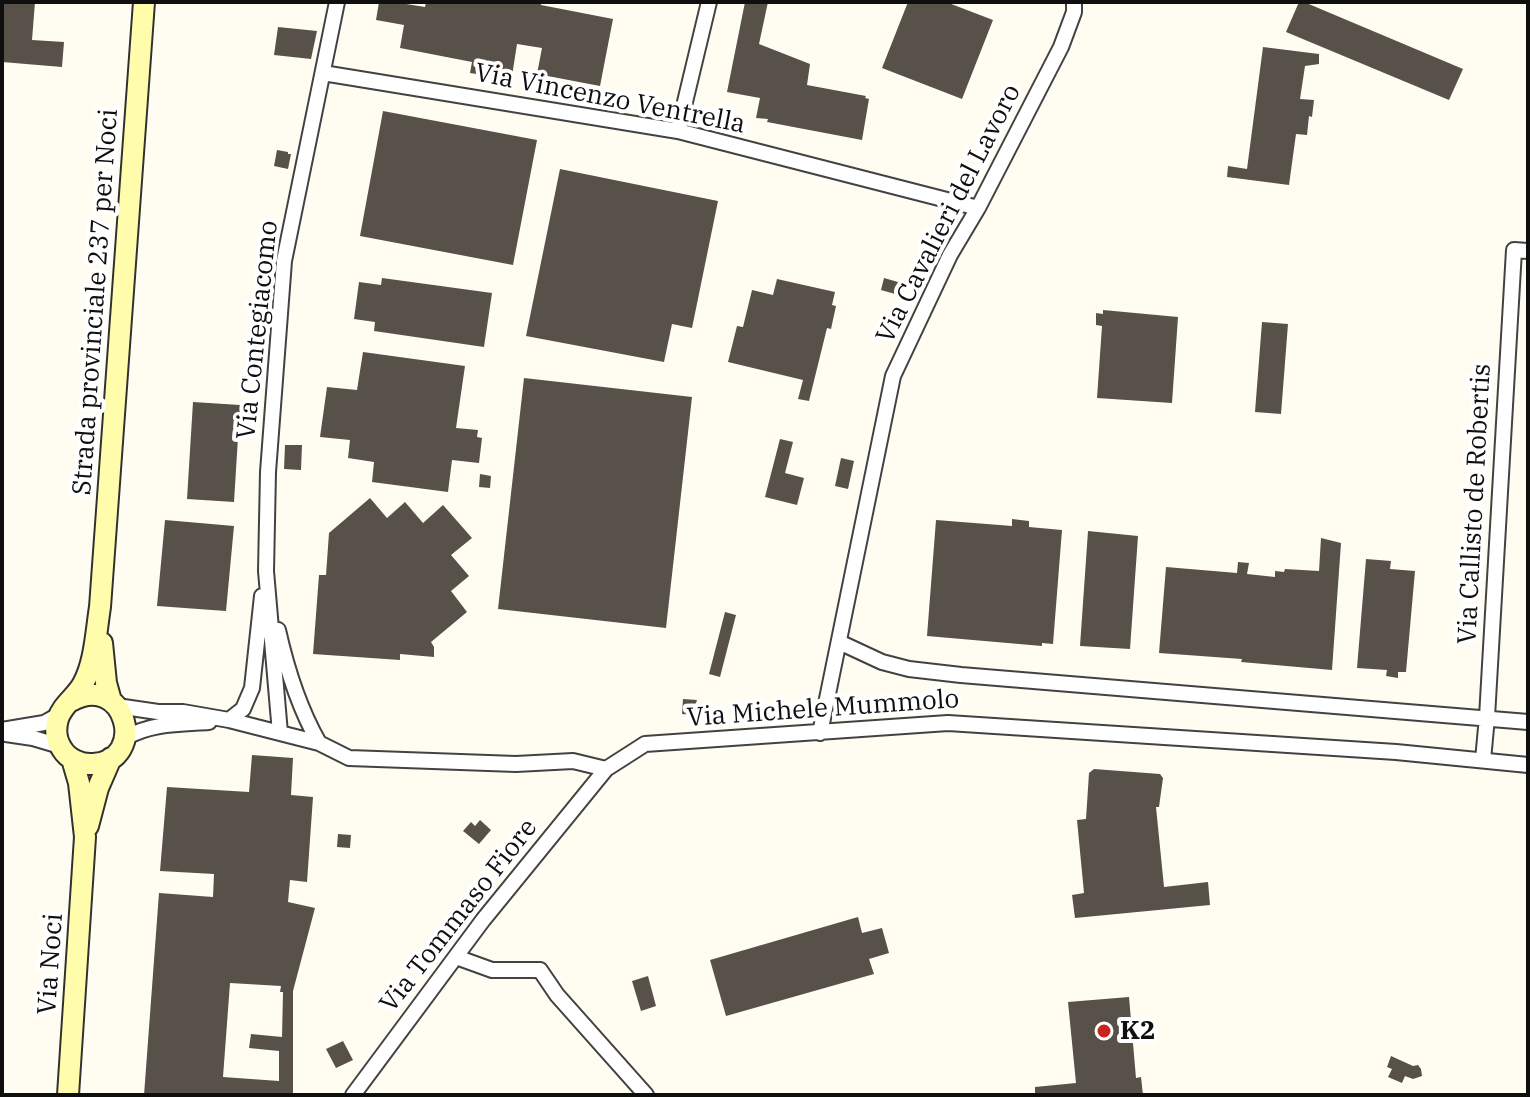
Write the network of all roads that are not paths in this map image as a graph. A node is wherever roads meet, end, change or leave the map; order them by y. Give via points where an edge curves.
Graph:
1 (144, 2) edge
2 (337, 2) edge
3 (709, 2) edge
4 (1074, 2) edge
5 (323, 73) junction
6 (678, 131) junction
7 (978, 208) junction
8 (1521, 251) edge
9 (266, 571) junction
10 (100, 607) junction
11 (839, 642) junction
12 (114, 704) junction
13 (66, 708) junction
14 (1487, 717) junction
15 (229, 720) junction
16 (1528, 722) edge
17 (2, 732) edge
18 (280, 733) junction
19 (820, 733) junction
20 (125, 738) junction
21 (319, 743) junction
22 (66, 753) junction
23 (111, 758) junction
24 (1483, 760) junction
25 (1528, 765) edge
26 (606, 769) junction
27 (85, 837) junction
28 (456, 957) junction
29 (68, 1095) edge
30 (353, 1095) edge
31 (646, 1095) edge

1 - 10 main road, Strada provinciale 237 per Noci
2 - 5 street, Via Contegiacomo
3 - 6 street
4 - 7 street, Via Cavalieri del Lavoro via 1061,47
5 - 6 street, Via Vincenzo Ventrella
5 - 9 street, Via Contegiacomo via 284,261
6 - 7 street, Via Vincenzo Ventrella
7 - 11 street, Via Cavalieri del Lavoro via 893,376
8 - 14 street, Via Callisto de Robertis
9 - 15 street, Via Contegiacomo via 252,688 243,709
9 - 18 street, Via Contegiacomo
9 - 21 street, Via Contegiacomo via 290,677
10 - 12 main road, Strada provinciale 237 per Noci via 106,683
10 - 13 main road, Strada provinciale 237 per Noci via 92,660
11 - 14 street, Via Michele Mummolo via 909,669
11 - 19 street, Via Cavalieri del Lavoro
12 - 13 main road via 95,695 78,697
12 - 15 street
12 - 20 main road via 125,721
13 - 17 street via 44,723
13 - 22 main road via 56,730
14 - 16 street, Via Michele Mummolo
14 - 24 street, Via Callisto de Robertis
15 - 18 street
15 - 20 street via 158,725
17 - 22 street
18 - 21 street
19 - 24 street, Via Michele Mummolo via 948,723
19 - 26 street, Via Michele Mummolo via 645,744
20 - 23 main road
21 - 26 street via 349,758 573,761
22 - 23 main road via 79,763
22 - 27 main road, Via Noci via 79,783
23 - 27 main road, Via Noci
24 - 25 street, Via Michele Mummolo
26 - 28 street, Via Tommaso Fiore
27 - 29 main road, Via Noci
28 - 30 street, Via Tommaso Fiore
28 - 31 street via 492,970 540,970

